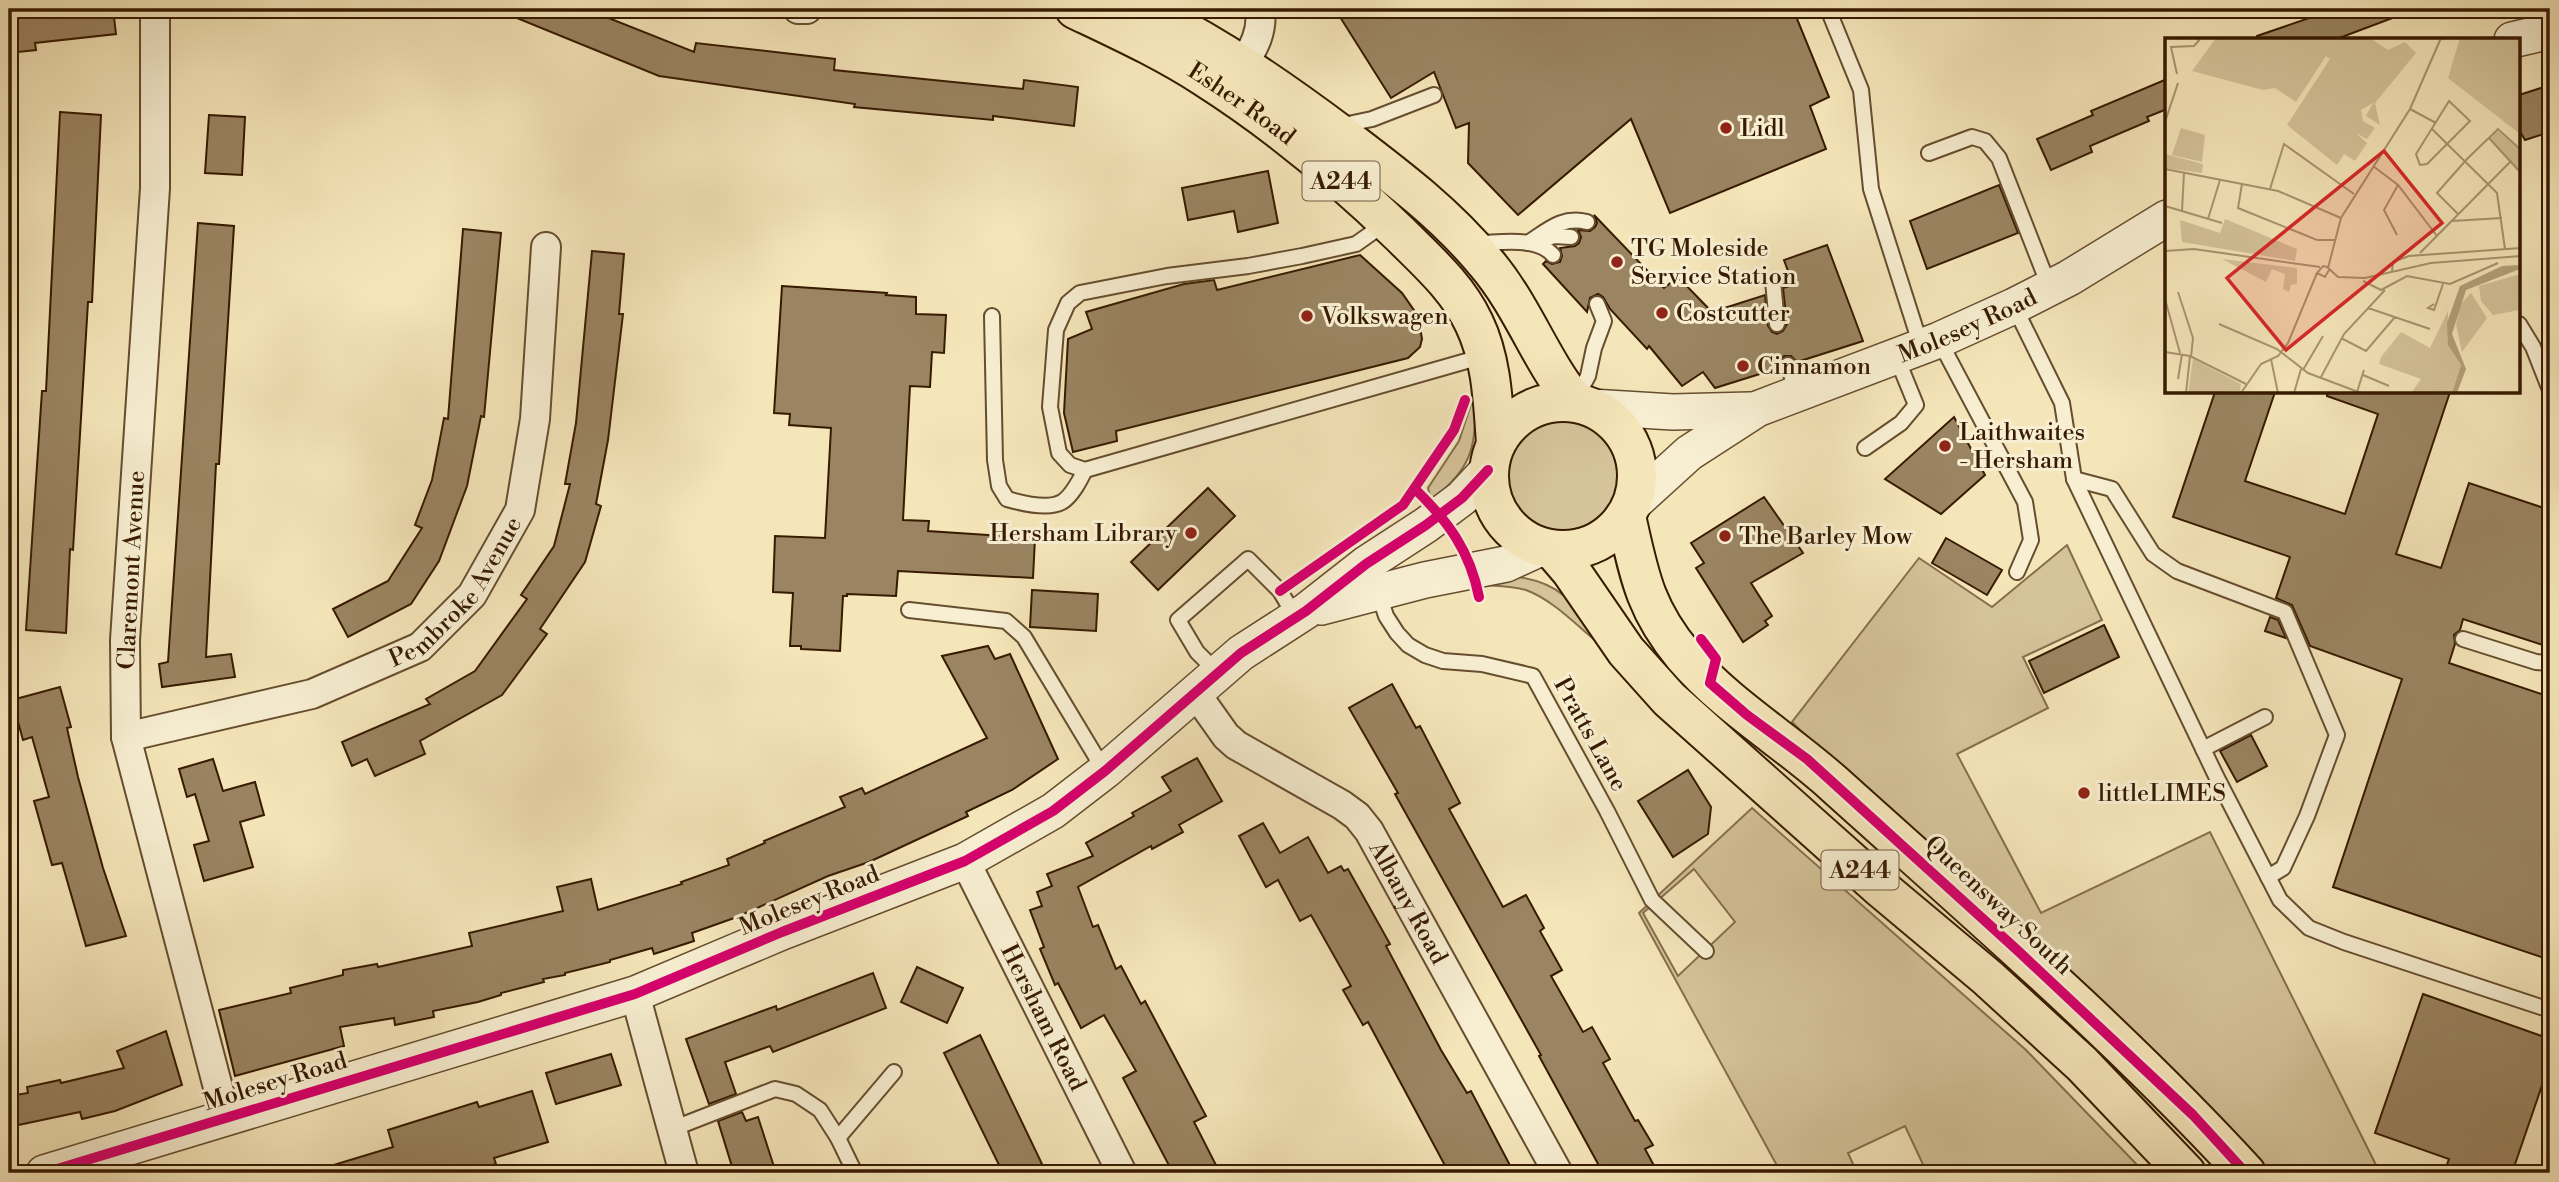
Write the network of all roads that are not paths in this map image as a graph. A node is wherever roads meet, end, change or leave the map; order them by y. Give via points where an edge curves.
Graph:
1 (155, 9) edge
2 (798, 9) edge
3 (807, 9) edge
4 (1074, 9) edge
5 (1143, 9) edge
6 (1828, 9) edge
7 (1264, 13) edge
8 (1242, 65) junction
9 (1434, 95) dead end
10 (1331, 127) junction
11 (1929, 153) dead end
12 (2165, 219) edge
13 (1387, 222) junction
14 (1587, 222) dead end
15 (1571, 237) dead end
16 (1528, 243) junction
17 (1469, 244) junction
18 (546, 247) dead end
19 (1553, 255) dead end
20 (1773, 281) dead end
21 (2050, 288) junction
22 (2014, 306) junction
23 (1604, 312) dead end
24 (992, 316) dead end
25 (1777, 324) dead end
26 (2520, 326) edge
27 (1919, 348) junction
28 (1485, 356) junction
29 (2550, 390) edge
30 (1583, 404) junction
31 (1757, 409) junction
32 (1864, 448) dead end
33 (1492, 456) junction
34 (1085, 470) junction
35 (2074, 479) junction
36 (1630, 510) junction
37 (1548, 549) junction
38 (2017, 572) dead end
39 (1373, 578) junction
40 (909, 610) dead end
41 (1301, 613) junction
42 (2463, 639) dead end
43 (2550, 663) edge
44 (1206, 681) junction
45 (2265, 717) dead end
46 (126, 737) junction
47 (2203, 749) junction
48 (1105, 771) junction
49 (965, 861) junction
50 (2269, 877) junction
51 (1706, 951) dead end
52 (635, 994) junction
53 (2550, 1010) edge
54 (894, 1072) dead end
55 (226, 1118) junction
56 (672, 1129) junction
57 (838, 1138) junction
58 (87, 1167) edge
59 (44, 1173) edge
60 (684, 1173) edge
61 (855, 1173) edge
62 (1122, 1173) edge
63 (1558, 1173) edge
64 (2186, 1173) edge
65 (2246, 1173) edge

1 - 46 street, Claremont Avenue via 155,188 125,640
2 - 3 street
4 - 13 main road, Esher Road / A244 via 1167,56 1235,98 1302,148
5 - 8 main road, Esher Road / A244
6 - 27 lane via 1861,90 1871,189
7 - 8 street via 1255,45
8 - 10 main road, Esher Road / A244
9 - 10 lane via 1372,119
10 - 17 main road, Esher Road / A244 via 1409,187
11 - 21 lane via 1972,137 1985,141 1999,158
12 - 21 street, Molesey Road
13 - 28 main road, Esher Road / A244 via 1460,296
13 - 34 lane via 1356,244 1080,293 1068,303 1056,330 1050,407 1059,453 1070,465
14 - 16 lane via 1572,218
15 - 16 lane
16 - 17 lane
16 - 19 lane via 1547,248
17 - 30 main road, Esher Road / A244 via 1510,295 1552,370
18 - 46 street, Pembroke Avenue via 535,419 520,510 472,595 420,647 312,694
20 - 25 lane
21 - 22 street, Molesey Road
22 - 27 street, Molesey Road
22 - 35 lane via 2062,403
23 - 30 lane
24 - 34 lane via 999,486 1007,499 1054,505 1064,501
26 - 29 lane
27 - 31 street, Molesey Road via 1792,380
27 - 32 lane via 1916,405 1901,424
27 - 38 lane via 2025,502 2031,540
28 - 33 main road, Esher Road / A244
28 - 34 lane
30 - 31 street, Molesey Road via 1712,413
30 - 33 main road via 1534,408 1520,416
30 - 36 main road via 1609,420 1629,449 1637,481
31 - 36 street, Molesey Road via 1689,453
33 - 37 main road via 1491,489 1507,521 1524,537
33 - 39 street, Molesey Road via 1462,498
35 - 47 lane
35 - 50 lane via 2112,489 2153,554 2177,571 2285,612 2337,735 2283,868
36 - 37 main road via 1592,546 1568,552
36 - 65 main road, Queensway South / A244 via 1646,597 1692,664 1732,703 1807,759 2016,948 2193,1115
37 - 39 street, Molesey Road via 1506,564 1425,580
37 - 64 main road, A244 via 1669,699 2007,995 2082,1064
39 - 41 street, Molesey Road
39 - 51 lane, Pratts Lane via 1386,616 1408,645 1443,661 1533,676 1652,900
40 - 48 lane via 1006,621 1024,637
41 - 44 street, Molesey Road
41 - 44 lane via 1248,559 1178,620
42 - 43 lane
44 - 48 street, Molesey Road
44 - 63 street, Albany Road via 1226,736 1236,746 1342,804 1368,831
45 - 47 lane
46 - 55 street, Claremont Avenue
47 - 50 lane
48 - 49 street, Molesey Road via 1053,811
49 - 52 street, Molesey Road
49 - 62 street, Hersham Road
50 - 53 lane via 2280,900 2309,928
52 - 55 street, Molesey Road
52 - 56 street
54 - 57 lane
55 - 58 street, Molesey Road
56 - 57 lane via 775,1089 796,1094 820,1110
56 - 60 street
57 - 61 lane
58 - 59 street, Molesey Road

